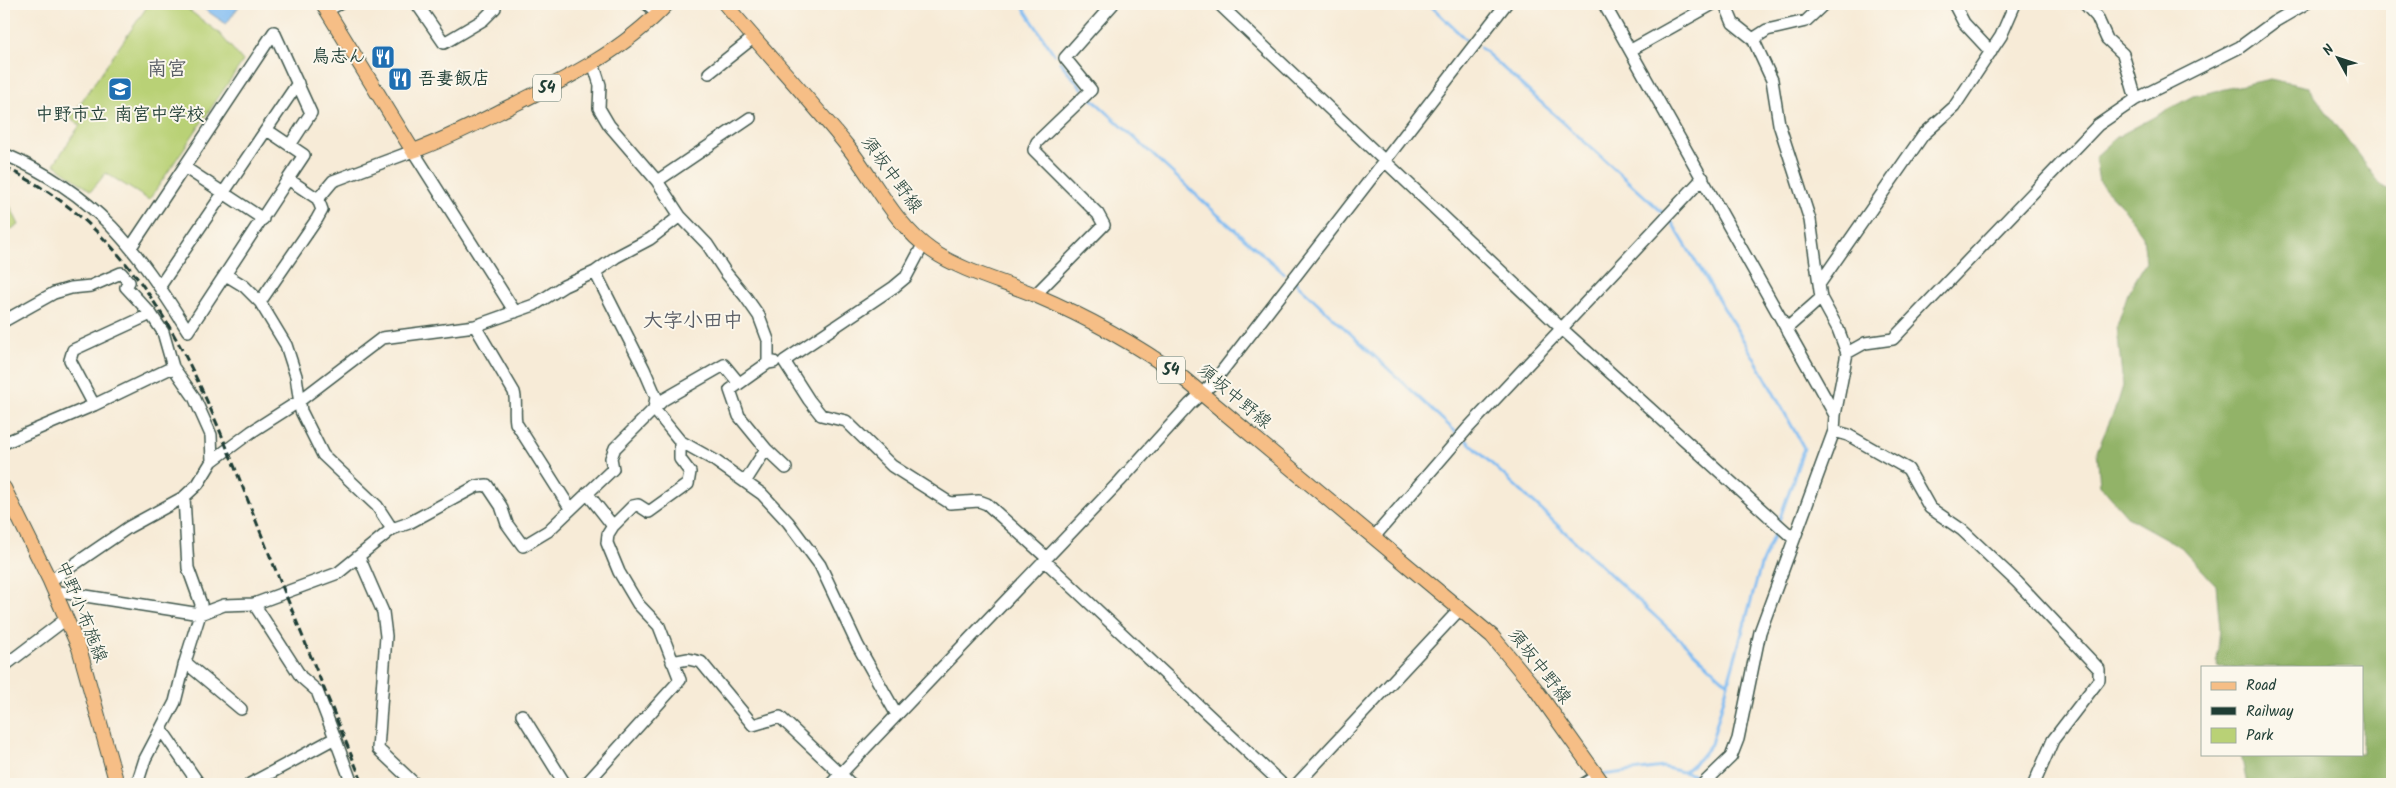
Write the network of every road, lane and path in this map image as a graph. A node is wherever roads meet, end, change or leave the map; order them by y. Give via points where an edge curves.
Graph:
1 (416, 4) edge
2 (490, 4) edge
3 (647, 4) edge
4 (725, 4) edge
5 (1113, 4) edge
6 (1219, 4) edge
7 (1506, 4) edge
8 (1604, 4) edge
9 (1713, 4) edge
10 (1725, 4) edge
11 (1824, 4) edge
12 (1954, 4) edge
13 (2015, 4) edge
14 (2085, 4) edge
15 (2305, 4) edge
16 (330, 6) edge
17 (663, 8) edge
18 (753, 38) junction
19 (1753, 39) junction
20 (1631, 50) junction
21 (1991, 52) junction
22 (594, 64) junction
23 (709, 73) dead end
24 (298, 84) junction
25 (2136, 98) junction
26 (750, 118) dead end
27 (267, 130) junction
28 (290, 145) junction
29 (413, 151) junction
30 (4, 154) edge
31 (1386, 161) junction
32 (184, 167) junction
33 (1702, 178) junction
34 (288, 179) junction
35 (657, 181) junction
36 (222, 193) junction
37 (318, 199) junction
38 (680, 216) junction
39 (263, 219) junction
40 (923, 244) junction
41 (131, 248) junction
42 (595, 272) junction
43 (226, 275) junction
44 (1820, 283) junction
45 (160, 286) junction
46 (1035, 295) junction
47 (1821, 298) junction
48 (260, 302) junction
49 (515, 312) junction
50 (151, 314) junction
51 (4, 321) edge
52 (475, 326) junction
53 (1560, 328) junction
54 (1786, 329) junction
55 (1847, 353) junction
56 (784, 361) junction
57 (768, 363) junction
58 (173, 367) junction
59 (738, 382) junction
60 (1201, 394) junction
61 (298, 402) junction
62 (94, 405) junction
63 (654, 409) junction
64 (1835, 415) junction
65 (1834, 431) junction
66 (680, 442) junction
67 (4, 444) edge
68 (766, 449) junction
69 (212, 461) junction
70 (786, 468) dead end
71 (745, 482) junction
72 (4, 488) edge
73 (586, 493) junction
74 (184, 497) junction
75 (570, 508) junction
76 (613, 526) junction
77 (392, 529) junction
78 (1374, 538) junction
79 (1794, 540) junction
80 (359, 558) junction
81 (1046, 559) junction
82 (52, 586) junction
83 (254, 604) junction
84 (1460, 610) junction
85 (200, 614) junction
86 (66, 619) junction
87 (5, 662) edge
88 (184, 662) junction
89 (672, 662) junction
90 (241, 709) dead end
91 (522, 715) dead end
92 (897, 716) junction
93 (162, 729) junction
94 (334, 738) junction
95 (841, 775) junction
96 (1600, 780) edge
97 (117, 784) edge
98 (138, 784) edge
99 (199, 784) edge
100 (250, 784) edge
101 (352, 784) edge
102 (415, 784) edge
103 (565, 784) edge
104 (586, 784) edge
105 (831, 784) edge
106 (851, 784) edge
107 (1282, 784) edge
108 (1297, 784) edge
109 (1584, 784) edge
110 (1703, 784) edge
111 (2034, 784) edge

1 - 2 street via 444,43 483,20 494,8
3 - 17 street
4 - 18 main road, 須坂中野線 / 54
5 - 46 street via 1064,58 1091,90 1037,142 1034,150 1098,214 1104,225
6 - 31 street
7 - 31 street
8 - 20 street
9 - 20 street
10 - 19 street via 1733,23
11 - 19 street via 1806,21 1767,30
12 - 21 street via 1964,23
13 - 21 street
14 - 25 street via 2097,17 2107,39 2123,54
15 - 25 street via 2240,47
16 - 29 main road
17 - 22 main road, 54 via 638,32
18 - 23 street
18 - 40 main road, 須坂中野線 / 54 via 840,137 905,226
19 - 44 street via 1772,80 1779,124 1810,220
20 - 33 street
21 - 44 street via 1954,107 1922,135
22 - 29 main road, 54 via 447,138
22 - 35 street via 600,85 600,108 609,125
24 - 27 street
24 - 28 street via 311,113
24 - 32 street via 274,32
25 - 55 street via 2098,125 1892,339 1865,343
26 - 35 street
27 - 28 street
27 - 36 street
28 - 34 street via 304,155
29 - 37 street via 333,181
29 - 49 street
30 - 41 street via 39,170 91,206
31 - 53 street
31 - 60 street
32 - 36 street
32 - 41 street
33 - 53 street
33 - 54 street
34 - 37 street
34 - 39 street
35 - 38 street
36 - 39 street
36 - 45 street
37 - 48 street via 322,210 318,219
38 - 42 street via 650,239
38 - 57 street via 707,244 758,316 768,340
39 - 43 street
40 - 46 main road, 須坂中野線 / 54 via 952,262
40 - 56 street via 906,277
41 - 45 street
42 - 49 street via 564,286 534,306
42 - 63 street via 644,369 656,397
43 - 45 street via 188,331
43 - 48 street via 244,286
44 - 47 street
46 - 60 main road, 須坂中野線 / 54 via 1127,342
47 - 54 street
47 - 55 street
48 - 61 street via 286,346 296,376
49 - 52 street
50 - 51 street via 126,287 130,282 121,273 90,286 54,293
50 - 58 street via 163,332
50 - 62 street via 73,350 70,360
52 - 61 street via 382,338
52 - 75 street via 514,392 516,423
53 - 78 street via 1468,428
53 - 79 street
54 - 64 street
55 - 64 street
56 - 57 street
56 - 81 street via 822,415 846,421 892,466 950,503 978,501 987,504
57 - 59 street
58 - 62 street
58 - 69 street via 194,397 211,435
59 - 63 street via 724,364 663,400
59 - 68 street via 730,390 739,416
60 - 78 main road, 須坂中野線 / 54
60 - 81 street
61 - 69 street
61 - 77 street via 323,455 377,506
62 - 67 street
63 - 66 street
63 - 73 street via 615,448 613,469
64 - 65 street
65 - 79 street
65 - 111 street via 1848,434 1908,469 1930,508 1962,530 2017,582 2099,669 2100,680 2053,740
66 - 71 street
66 - 76 street via 680,458 690,472 688,484 649,512 638,505 633,506
68 - 70 street
68 - 71 street
69 - 74 street via 198,484
71 - 92 street via 762,494 788,522 820,566 858,646
72 - 82 main road, 中野小布施線
73 - 75 street
73 - 76 street
74 - 82 street via 129,527
74 - 85 street via 188,568 201,604
75 - 77 street via 548,530 523,546 507,524 494,495 486,485 477,486
76 - 89 street via 607,543 619,572 638,604 658,626
77 - 80 street
78 - 84 main road, 須坂中野線 / 54
79 - 110 street via 1760,632 1738,739 1731,757
80 - 83 street via 338,573
80 - 102 street via 382,612 386,636 378,749
81 - 92 street
81 - 107 street
82 - 85 street
82 - 86 main road, 中野小布施線
83 - 85 street via 224,605
83 - 94 street via 301,677 317,691
84 - 96 main road, 須坂中野線 / 54 via 1492,636 1510,657
84 - 108 street
85 - 88 street
86 - 87 street
86 - 97 main road, 中野小布施線 via 79,648
88 - 90 street
88 - 93 street via 175,702
89 - 95 street via 688,659 700,662 753,725 780,717
89 - 104 street via 680,680
91 - 103 street
92 - 95 street
93 - 98 street via 146,759
93 - 99 street
94 - 100 street
94 - 101 street
95 - 105 street
95 - 106 street
96 - 109 street

